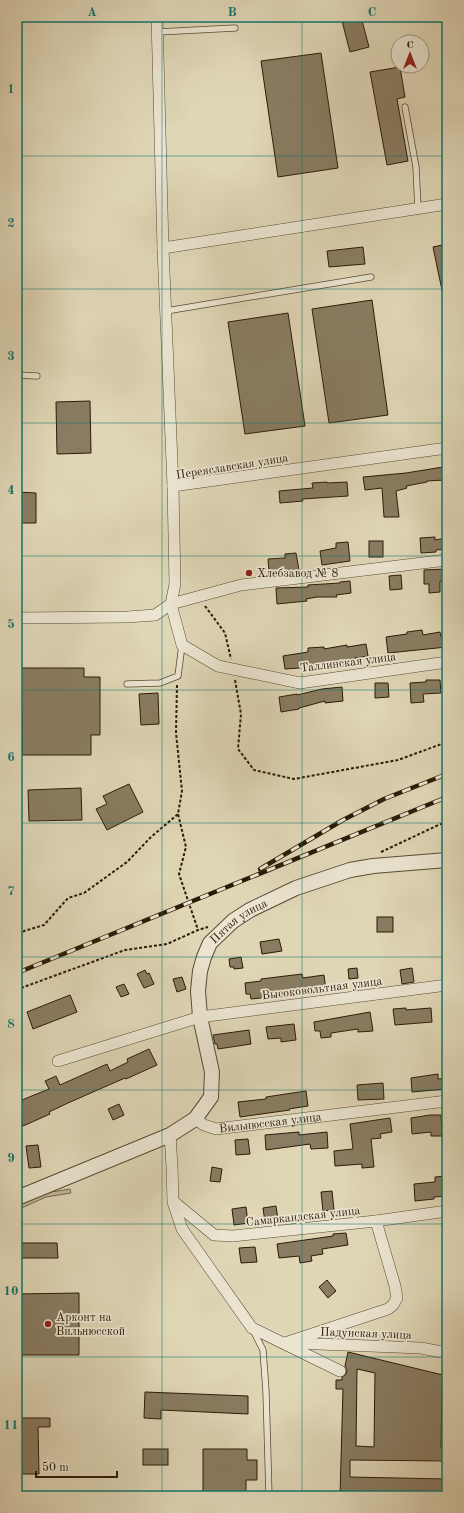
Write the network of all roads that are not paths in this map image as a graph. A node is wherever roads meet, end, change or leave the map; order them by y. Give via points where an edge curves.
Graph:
1 (157, 17) edge
2 (235, 28) dead end
3 (158, 32) junction
4 (405, 107) dead end
5 (447, 204) edge
6 (418, 209) junction
7 (163, 248) junction
8 (371, 277) dead end
9 (166, 311) junction
10 (17, 376) edge
11 (37, 376) dead end
12 (447, 448) edge
13 (173, 486) junction
14 (447, 560) edge
15 (171, 604) junction
16 (17, 618) edge
17 (182, 646) junction
18 (447, 662) edge
19 (127, 684) dead end
20 (447, 860) edge
21 (447, 985) edge
22 (200, 1017) junction
23 (58, 1061) dead end
24 (447, 1101) edge
25 (195, 1119) junction
26 (170, 1135) junction
27 (17, 1198) edge
28 (173, 1202) junction
29 (447, 1211) edge
30 (376, 1221) junction
31 (252, 1328) junction
32 (285, 1343) junction
33 (447, 1353) edge
34 (340, 1371) dead end
35 (269, 1496) edge

1 - 3 street
2 - 3 lane
3 - 7 street
4 - 6 lane via 416,167
5 - 6 street
6 - 7 street
7 - 9 street
8 - 9 lane
9 - 13 street
10 - 11 lane
12 - 13 street, Переяславская улица
13 - 15 street, Переяславская улица via 175,584
14 - 15 street via 241,585
15 - 16 street via 155,615
15 - 17 street
17 - 18 street, Таллинская улица via 218,666 300,683
17 - 19 lane via 178,676 160,683
20 - 22 street, Пятая улица via 350,870 296,888 250,910 233,921 210,943 200,971
21 - 22 street, Высоковольтная улица
22 - 23 street, Высоковольтная улица
22 - 25 street, Пятая улица via 212,1072 210,1098
24 - 25 street, Вильнюсская улица via 216,1130
25 - 26 street
26 - 27 street
26 - 28 street
28 - 30 street, Самаркандская улица via 214,1235 233,1236
28 - 31 street via 182,1229
29 - 30 street, Самаркандская улица
30 - 32 street via 395,1286 397,1298 394,1305
31 - 32 street
31 - 35 lane via 263,1350
32 - 33 street, Падунская улица via 421,1348
32 - 34 street

